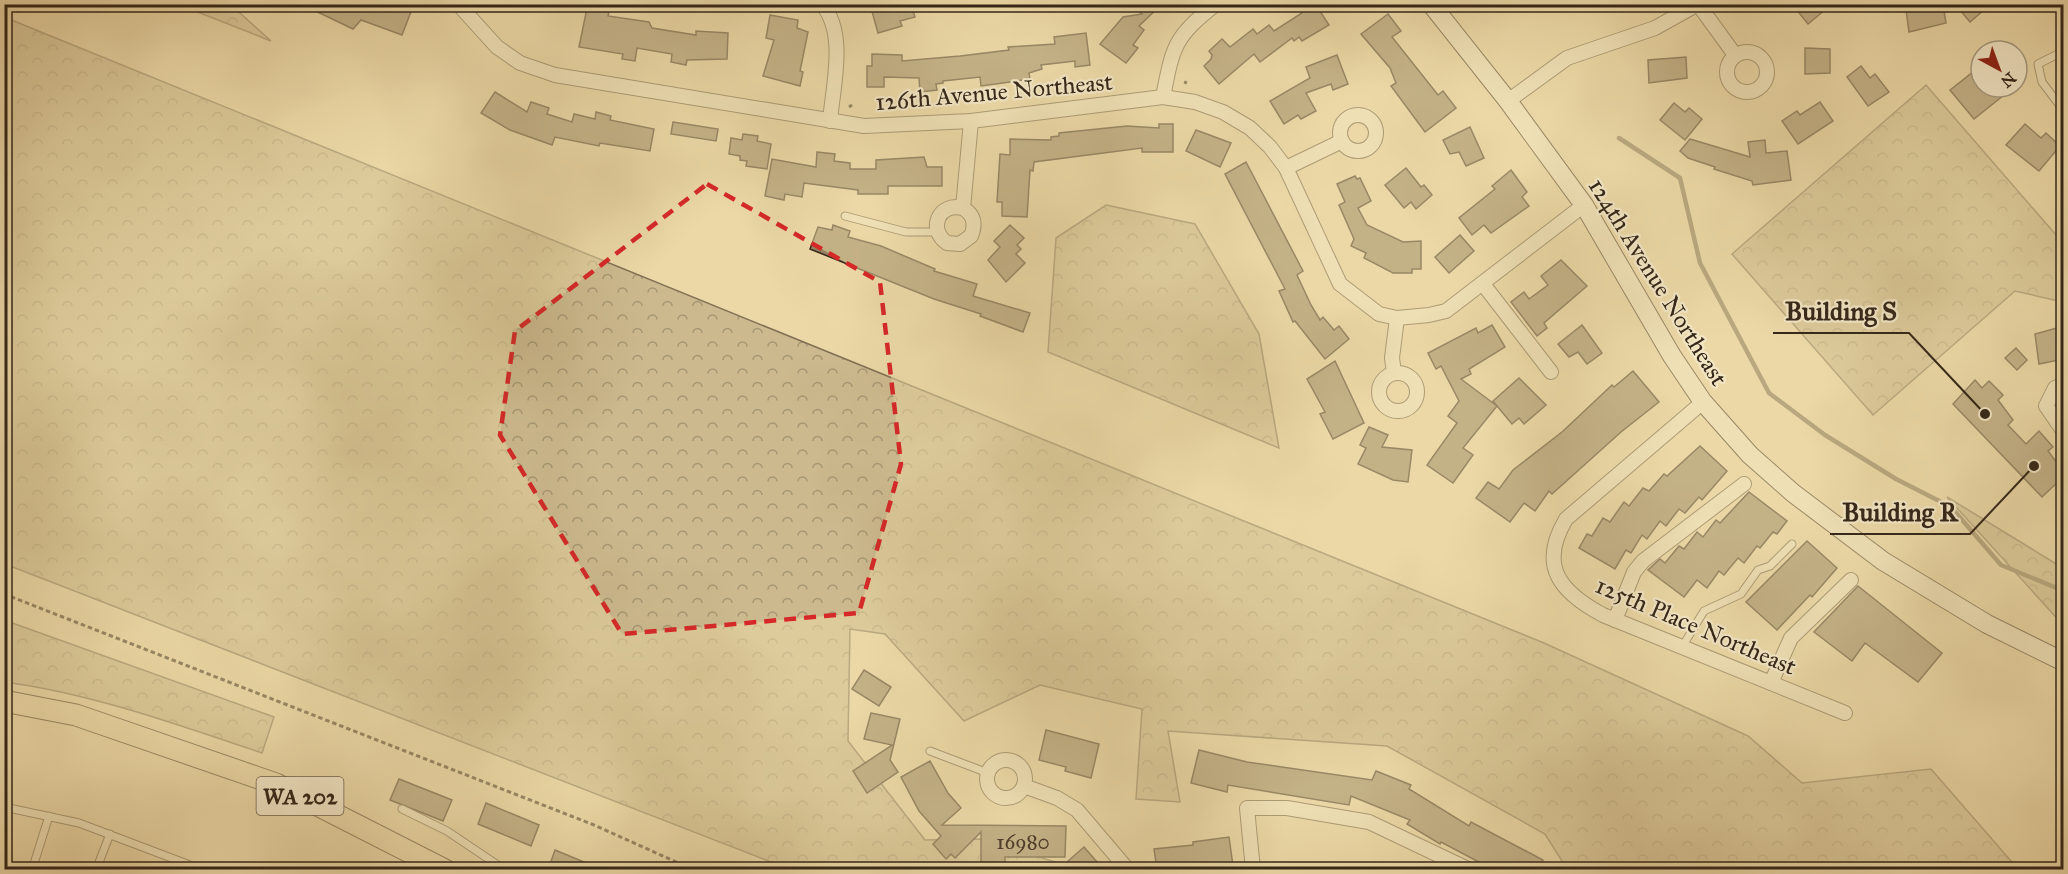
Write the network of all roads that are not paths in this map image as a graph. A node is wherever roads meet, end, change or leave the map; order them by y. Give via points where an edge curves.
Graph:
1 (458, 4) edge
2 (822, 4) edge
3 (1216, 4) edge
4 (1431, 4) edge
5 (1698, 4) edge
6 (2064, 51) edge
7 (1735, 56) dead end
8 (1162, 97) junction
9 (1508, 101) junction
10 (2064, 111) edge
11 (830, 121) junction
12 (971, 122) junction
13 (1342, 141) dead end
14 (1286, 168) junction
15 (1584, 204) junction
16 (963, 208) junction
17 (845, 216) dead end
18 (937, 232) junction
19 (1483, 284) junction
20 (1397, 318) junction
21 (1551, 372) dead end
22 (1394, 374) dead end
23 (2064, 384) edge
24 (1703, 402) junction
25 (2064, 432) edge
26 (1744, 484) dead end
27 (1792, 544) dead end
28 (1851, 580) dead end
29 (1615, 620) junction
30 (1682, 647) junction
31 (2064, 662) edge
32 (1772, 683) junction
33 (4, 701) edge
34 (1845, 713) dead end
35 (930, 751) dead end
36 (988, 772) junction
37 (1024, 786) junction
38 (4, 807) edge
39 (402, 809) dead end
40 (49, 816) junction
41 (110, 834) junction
42 (502, 869) edge
43 (32, 870) edge
44 (96, 870) edge
45 (203, 870) edge
46 (445, 870) edge
47 (534, 870) edge
48 (1128, 870) edge
49 (1253, 870) edge
50 (1470, 870) edge

1 - 11 street, 126th Avenue Northeast via 497,47 520,63 555,75
2 - 11 street via 831,16 836,36
3 - 8 street via 1182,34 1171,56
4 - 9 street, 124th Avenue Northeast
5 - 7 street
5 - 9 street via 1655,28 1567,58
6 - 10 lane via 2038,64 2042,82
8 - 12 street, 126th Avenue Northeast
8 - 14 street, 126th Avenue Northeast via 1196,102 1223,112 1250,128
9 - 15 street, 124th Avenue Northeast
11 - 12 street, 126th Avenue Northeast via 864,126
12 - 16 street
13 - 14 street
14 - 20 street, 126th Avenue Northeast via 1340,284 1379,314
15 - 19 street
15 - 24 street, 124th Avenue Northeast
16 - 18 street via 944,210 937,220
16 - 18 street via 969,211 974,223 967,241 947,243
17 - 18 lane via 906,232
19 - 20 street via 1446,311
19 - 21 street
20 - 22 street
23 - 25 street via 2055,388 2046,406
24 - 29 street, 125th Place Northeast via 1566,519 1557,534 1553,558 1560,582 1571,596
24 - 31 street, 124th Avenue Northeast via 1750,455 1793,493 1883,561 1987,624
26 - 29 street via 1643,561
27 - 30 lane via 1770,566 1758,570 1741,594 1704,611
28 - 32 street via 1791,638
29 - 30 street, 125th Place Northeast
30 - 32 street, 125th Place Northeast
32 - 34 street, 125th Place Northeast
33 - 46 main road, WA 202 via 76,715 276,784
35 - 36 lane
36 - 37 street via 1003,760 1016,763 1024,773
36 - 37 street via 988,786 996,796 1015,796
37 - 48 street via 1077,810
38 - 40 lane
39 - 42 lane via 447,831
40 - 41 lane
40 - 43 lane
41 - 44 lane
41 - 45 lane
42 - 47 lane
49 - 50 street via 1247,807 1287,808 1369,822

